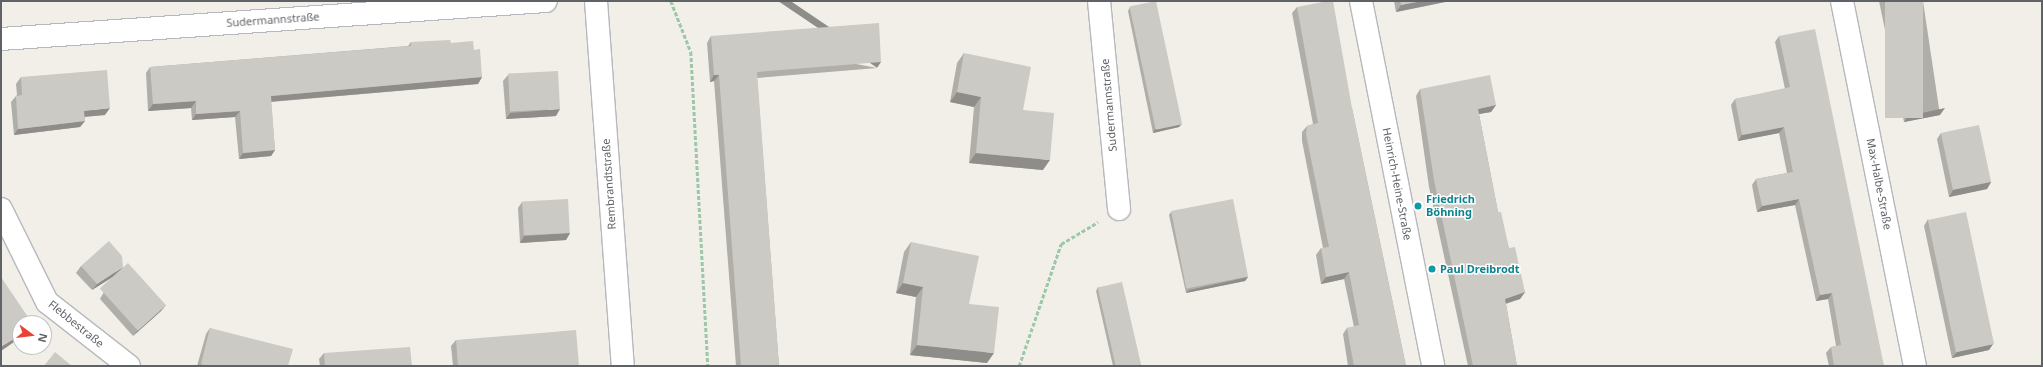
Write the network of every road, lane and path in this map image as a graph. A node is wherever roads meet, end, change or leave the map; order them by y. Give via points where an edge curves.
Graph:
1 (546, 1) edge
2 (596, 1) edge
3 (671, 1) edge
4 (1099, 1) edge
5 (1361, 1) edge
6 (1842, 1) edge
7 (1, 39) edge
8 (1, 209) edge
9 (1119, 210) joint
10 (129, 366) edge
11 (623, 366) edge
12 (708, 366) edge
13 (1019, 366) edge
14 (1433, 366) edge
15 (1916, 366) edge

1 - 7 street, Sudermannstraße
2 - 11 street, Rembrandtstraße
3 - 12 path via 691,52
4 - 9 street, Sudermannstraße
5 - 14 street, Heinrich-Heine-Straße
6 - 15 street, Max-Halbe-Straße
8 - 10 street, Flebbestraße via 47,302
9 - 13 path via 1061,244

